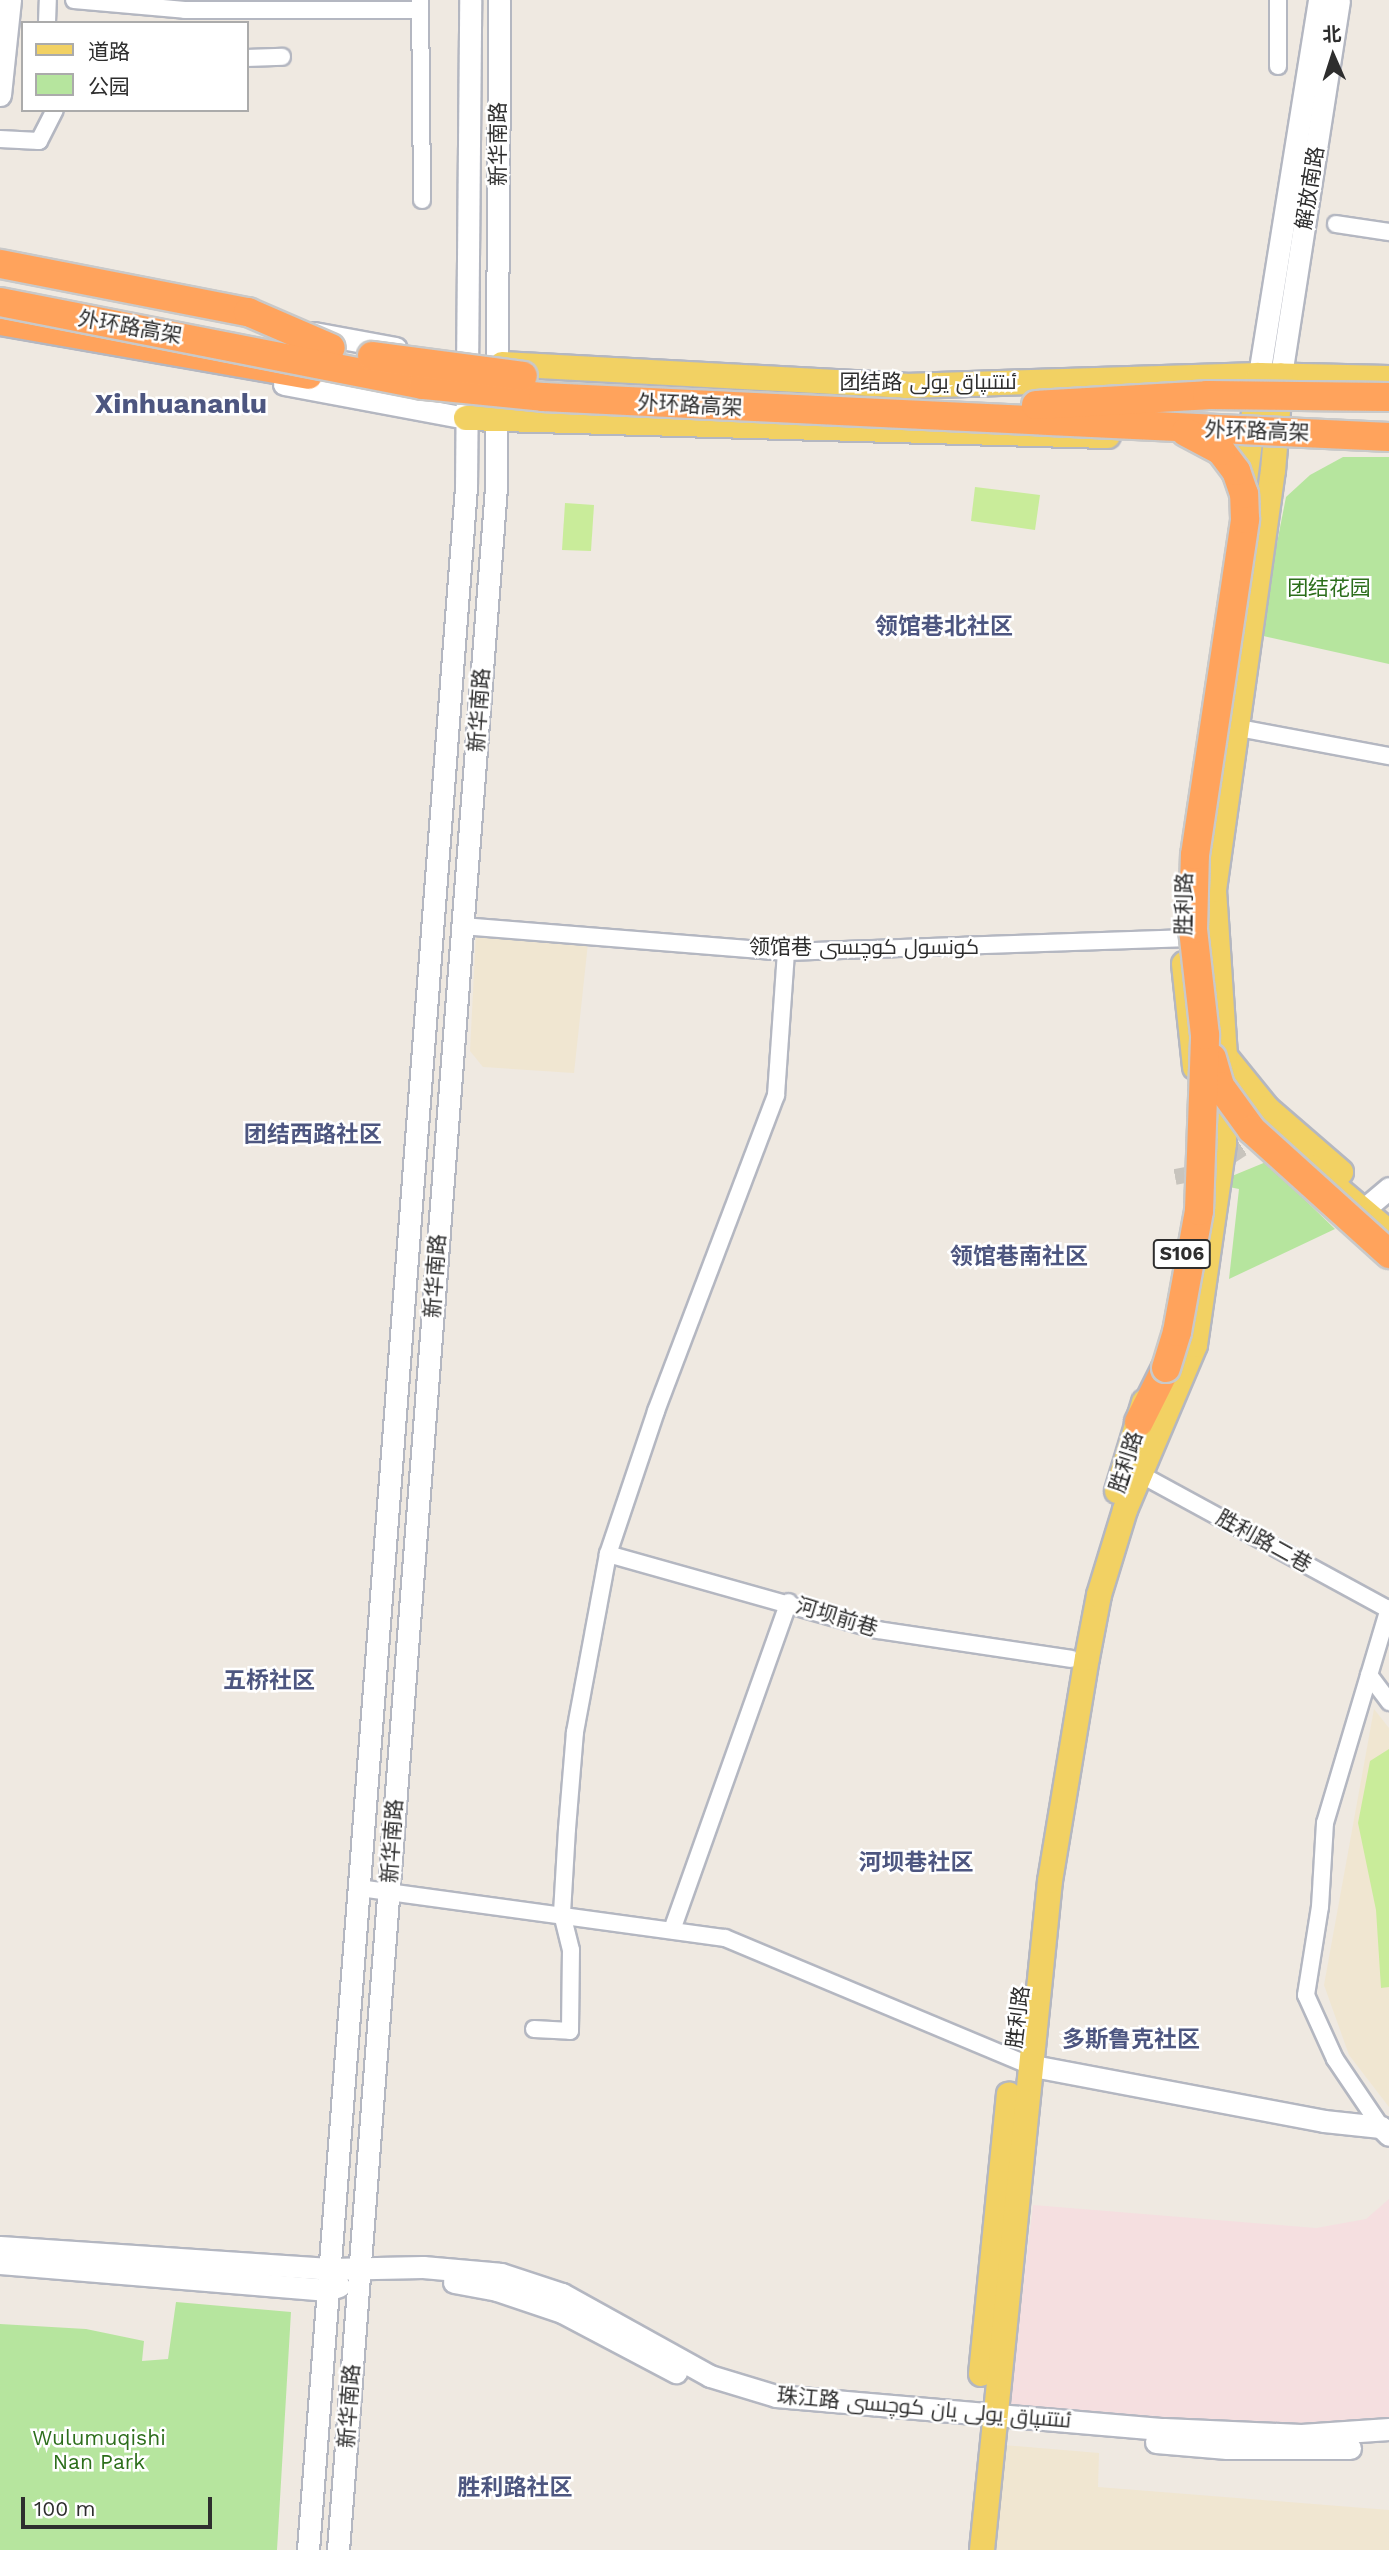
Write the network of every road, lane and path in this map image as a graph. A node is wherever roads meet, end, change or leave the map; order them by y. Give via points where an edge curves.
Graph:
1 (10, 0) edge
2 (48, 0) edge
3 (74, 0) edge
4 (470, 0) edge
5 (499, 0) edge
6 (1278, 0) edge
7 (1319, 0) edge
8 (1339, 0) edge
9 (420, 5) edge
10 (47, 21) edge
11 (282, 57) dead end
12 (248, 58) edge
13 (1278, 66) dead end
14 (0, 95) edge
15 (54, 112) edge
16 (0, 139) edge
17 (422, 200) dead end
18 (1336, 224) dead end
19 (1389, 232) edge
20 (0, 256) edge
21 (0, 264) edge
22 (0, 278) edge
23 (0, 285) edge
24 (35, 285) junction
25 (0, 319) edge
26 (331, 348) junction
27 (467, 360) junction
28 (497, 364) junction
29 (1270, 375) junction
30 (1389, 377) edge
31 (1389, 397) edge
32 (1036, 405) junction
33 (466, 418) junction
34 (496, 421) junction
35 (1389, 421) edge
36 (1152, 427) junction
37 (1389, 436) edge
38 (1264, 437) junction
39 (1234, 727) junction
40 (447, 737) junction
41 (477, 739) junction
42 (1389, 756) edge
43 (462, 926) junction
44 (1183, 938) junction
45 (786, 952) junction
46 (1205, 1035) junction
47 (1225, 1056) junction
48 (1195, 1070) junction
49 (1226, 1097) junction
50 (1379, 1203) edge
51 (1389, 1232) edge
52 (1389, 1254) edge
53 (1139, 1422) junction
54 (1140, 1474) junction
55 (608, 1554) junction
56 (789, 1602) junction
57 (1389, 1608) edge
58 (1071, 1659) junction
59 (1369, 1675) junction
60 (1389, 1702) edge
61 (359, 1888) junction
62 (388, 1896) junction
63 (562, 1913) junction
64 (672, 1930) junction
65 (534, 2029) dead end
66 (1021, 2062) junction
67 (1385, 2131) edge
68 (0, 2247) edge
69 (0, 2263) edge
70 (359, 2273) junction
71 (329, 2280) junction
72 (986, 2421) junction
73 (1389, 2429) edge
74 (1389, 2443) edge
75 (308, 2550) edge
76 (338, 2550) edge
77 (968, 2550) edge
78 (982, 2550) edge

1 - 14 main road
2 - 10 street
3 - 9 street via 185,10
4 - 27 main road, 新华南路
5 - 28 main road, 新华南路
6 - 13 street
7 - 29 main road
8 - 29 main road, 解放南路
9 - 17 street
11 - 12 street
15 - 16 street via 39,141
18 - 19 street
20 - 24 main road
21 - 26 highway, bridge via 248,313
22 - 24 main road
23 - 26 highway, 外环路高架, bridge
24 - 27 main road
25 - 33 main road
25 - 36 highway, 外环路高架, bridge via 386,378 543,397
26 - 32 highway, 外环路高架, bridge via 544,379
27 - 28 main road, 团结路 ئىتتىپاق يولى
27 - 33 main road, 新华南路
28 - 29 main road, 团结路 ئىتتىپاق يولى via 905,386
28 - 34 main road, 新华南路
29 - 30 main road, 团结路 ئىتتىپاق يولى
29 - 38 main road, S106
31 - 32 highway, bridge via 1207,395
32 - 35 highway, 外环路高架, bridge
33 - 34 main road
33 - 40 main road, 新华南路 via 466,488
34 - 38 main road via 1040,436
34 - 41 main road, 新华南路 via 496,489
36 - 37 highway, 外环路高架, bridge
36 - 46 highway, bridge via 1201,436 1228,461 1244,495 1245,519 1195,855 1194,929
37 - 38 main road
38 - 39 main road, S106
38 - 44 main road, 胜利路 / S106 via 1205,769 1185,855
39 - 42 street
39 - 47 main road, S106 via 1213,890
40 - 41 main road
40 - 61 main road, 新华南路
41 - 43 main road, 新华南路
43 - 45 street, 领馆巷 كونسول كوچىسى
43 - 62 main road, 新华南路
44 - 45 street, 领馆巷 كونسول كوچىسى
44 - 48 main road, 胜利路 / S106
45 - 55 street via 776,1095 656,1411
46 - 52 highway, bridge via 1220,1086 1252,1130
46 - 53 highway, bridge via 1199,1211 1177,1332 1166,1368
47 - 49 main road, S106
47 - 50 main road via 1267,1108
48 - 49 main road
48 - 53 main road, 胜利路 / S106 via 1195,1171 1182,1251
49 - 50 main road
49 - 54 main road, S106 via 1224,1143 1195,1345
50 - 51 main road
53 - 58 main road, 胜利路 / S106 via 1083,1590
54 - 57 street, 胜利路二巷
54 - 66 main road, S106 via 1098,1595
55 - 56 street, 河坝前巷
55 - 63 street via 575,1732
56 - 58 street, 河坝前巷 via 878,1630
56 - 64 street
57 - 59 street
58 - 66 main road, 胜利路 / S106 via 1035,1881
59 - 60 street
59 - 67 street via 1325,1824 1320,1907 1306,1995 1335,2059
61 - 62 street
61 - 71 main road, 新华南路
62 - 63 street
62 - 70 main road, 新华南路
63 - 64 street
63 - 65 street via 572,1950 570,2031
64 - 66 street via 725,1938
66 - 67 main road
66 - 72 main road, 胜利路
68 - 71 main road
69 - 71 main road
70 - 71 main road
70 - 72 main road, 珠江路 ئىتتىپاق يولى يان كوچىسى via 501,2274 562,2294 710,2376 776,2396
70 - 76 main road, 新华南路
71 - 75 main road, 新华南路
72 - 73 main road, 珠江路 ئىتتىپاق يولى يان كوچىسى via 1301,2435
72 - 74 main road, 珠江路 ئىتتىپاق يولى يان كوچىسى via 1227,2448 1310,2451
72 - 77 main road, 胜利路
72 - 78 main road, 胜利路

